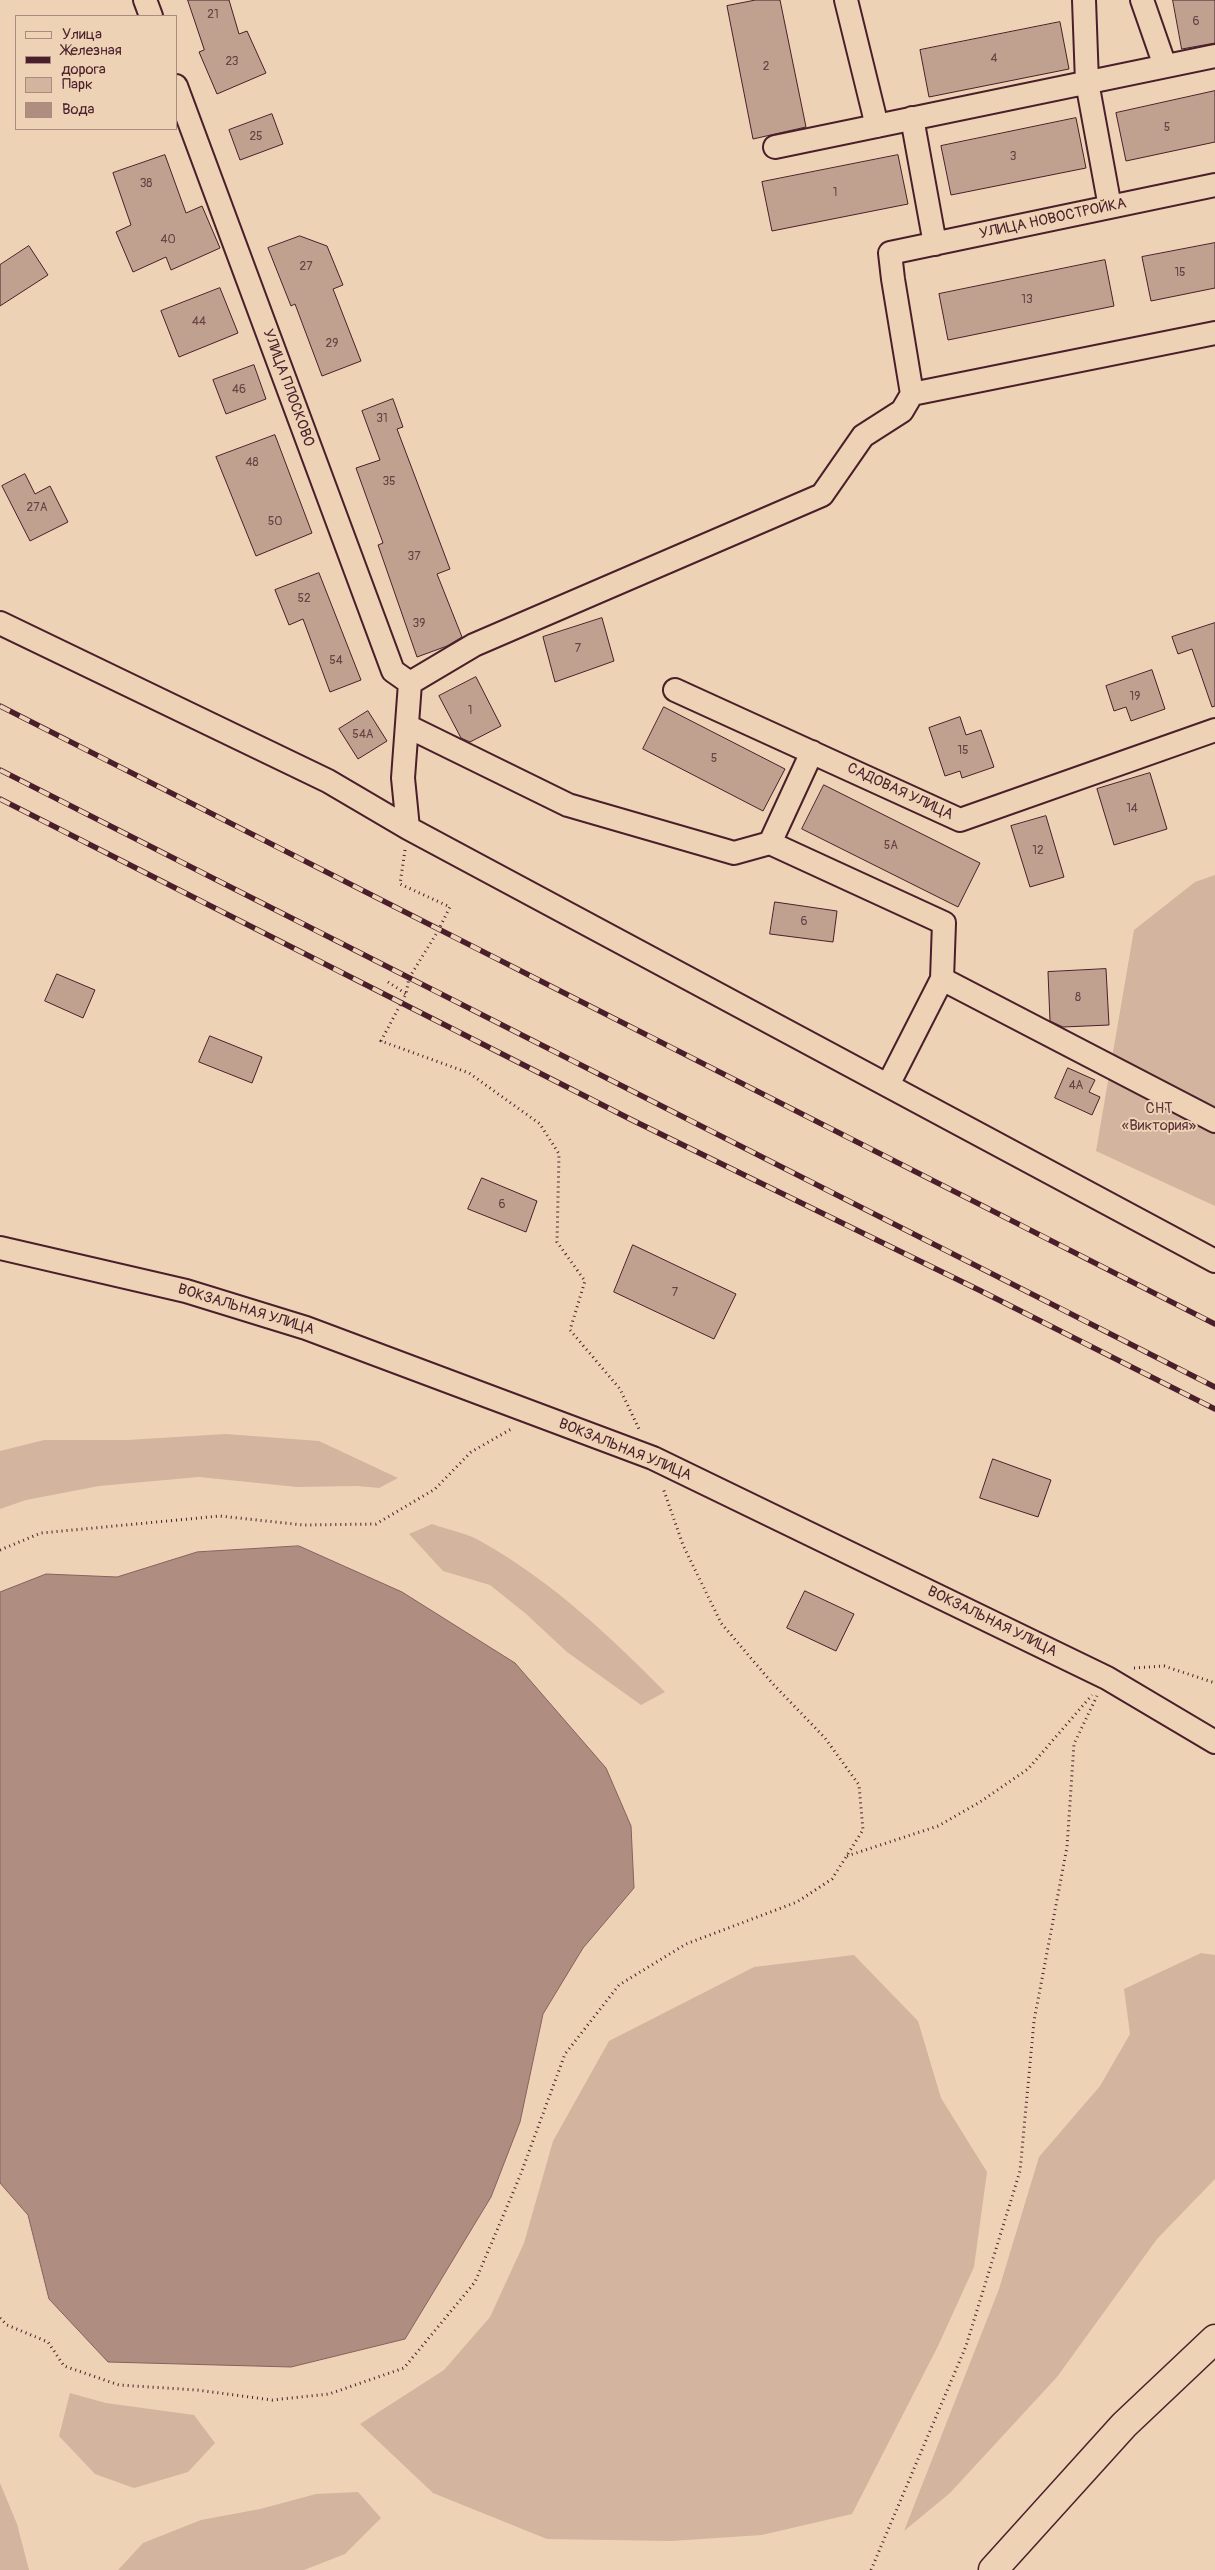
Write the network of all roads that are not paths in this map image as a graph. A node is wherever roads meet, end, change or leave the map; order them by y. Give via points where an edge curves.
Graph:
1 (145, 0) edge
2 (846, 0) edge
3 (1142, 0) edge
4 (1085, 1) edge
5 (151, 15) edge
6 (1215, 56) edge
7 (1165, 66) junction
8 (1087, 82) junction
9 (178, 91) edge
10 (912, 118) junction
11 (877, 126) junction
12 (775, 147) dead end
13 (1215, 185) edge
14 (1110, 207) junction
15 (935, 244) junction
16 (1215, 333) edge
17 (912, 394) junction
18 (0, 623) edge
19 (410, 683) junction
20 (675, 690) dead end
21 (407, 726) junction
22 (1215, 730) edge
23 (812, 752) junction
24 (408, 828) junction
25 (770, 843) junction
26 (942, 979) junction
27 (888, 1086) junction
28 (1215, 1121) edge
29 (0, 1248) edge
30 (1215, 1261) edge
31 (1215, 1742) edge
32 (1215, 2339) edge
33 (992, 2570) edge

1 - 5 street
2 - 11 street
3 - 7 street
4 - 8 street
6 - 7 street
7 - 8 street
8 - 10 street
8 - 14 street
9 - 19 street, УЛИЦА ПЛОСКОВО via 392,671
10 - 11 street
10 - 15 street
11 - 12 street
13 - 14 street, УЛИЦА НОВОСТРОЙКА
14 - 15 street, УЛИЦА НОВОСТРОЙКА
15 - 17 street, УЛИЦА НОВОСТРОЙКА via 890,253
16 - 17 street
17 - 19 street via 902,411 863,436 822,495 474,645
18 - 24 street via 328,781
19 - 21 street
20 - 23 street, САДОВАЯ УЛИЦА
21 - 24 street via 403,778
21 - 25 street via 568,805 734,852
22 - 23 street, САДОВАЯ УЛИЦА via 960,820
23 - 25 street
24 - 27 street
25 - 26 street via 944,923
26 - 27 street
26 - 28 street
27 - 30 street
29 - 31 street, ВОКЗАЛЬНАЯ УЛИЦА via 186,1291 306,1328 653,1458 1106,1678
32 - 33 main road via 1118,2431

